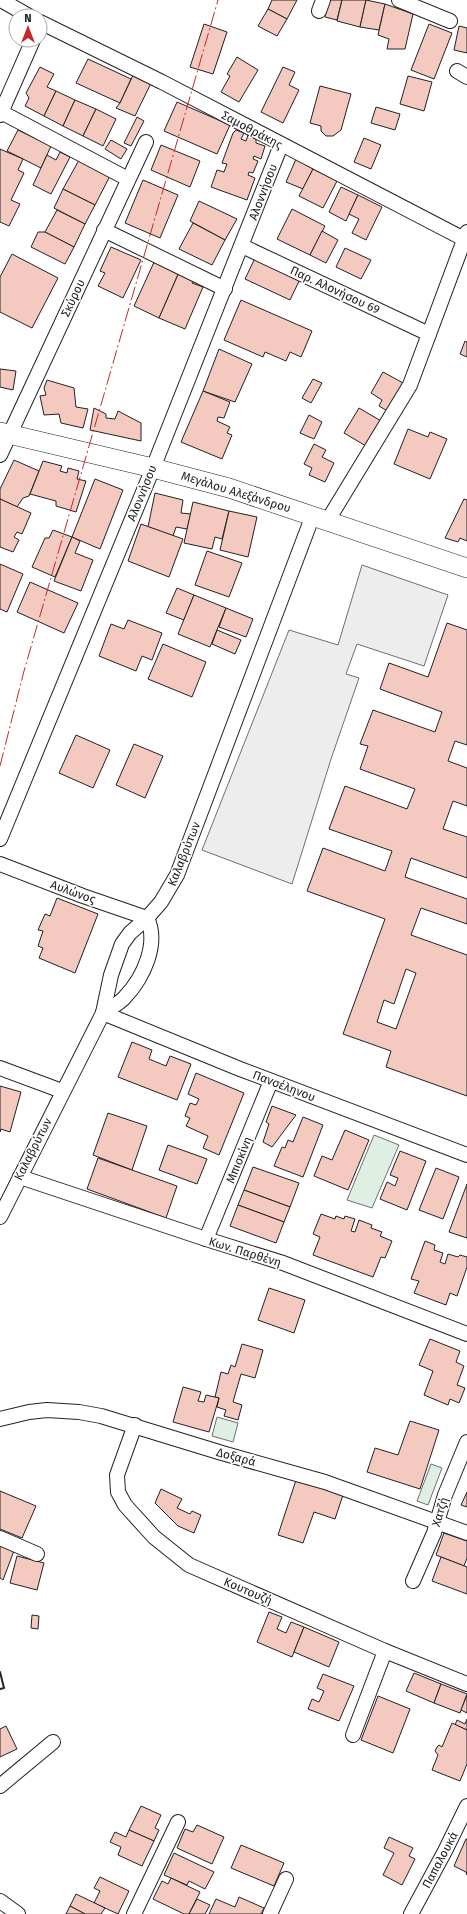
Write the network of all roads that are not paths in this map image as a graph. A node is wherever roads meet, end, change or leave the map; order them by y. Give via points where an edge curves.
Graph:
1 (1, 0) edge
2 (399, 0) edge
3 (15, 8) edge
4 (450, 21) dead end
5 (48, 27) edge
6 (30, 48) edge
7 (1, 114) edge
8 (146, 142) dead end
9 (281, 145) junction
10 (128, 179) junction
11 (104, 230) junction
12 (465, 235) edge
13 (242, 246) junction
14 (225, 289) junction
15 (429, 334) junction
16 (5, 433) edge
17 (0, 455) edge
18 (152, 468) junction
19 (320, 518) junction
20 (467, 568) edge
21 (0, 839) edge
22 (0, 864) edge
23 (147, 918) junction
24 (103, 1013) junction
25 (0, 1068) edge
26 (271, 1081) junction
27 (62, 1091) junction
28 (467, 1155) edge
29 (20, 1177) junction
30 (0, 1217) edge
31 (206, 1239) junction
32 (467, 1334) edge
33 (0, 1419) edge
34 (135, 1425) junction
35 (467, 1442) edge
36 (437, 1523) junction
37 (467, 1533) edge
38 (0, 1538) edge
39 (37, 1554) dead end
40 (413, 1581) dead end
41 (385, 1651) junction
42 (467, 1684) edge
43 (353, 1735) dead end
44 (53, 1742) dead end
45 (0, 1786) edge
46 (467, 1806) edge
47 (178, 1822) dead end
48 (286, 1879) dead end
49 (0, 1901) edge
50 (18, 1914) edge
51 (134, 1914) edge
52 (270, 1914) edge
53 (411, 1914) edge

1 - 3 street
2 - 4 street
5 - 9 street, Σαμοθράκης via 169,85
6 - 7 street
7 - 10 street
8 - 10 street, Σκύρου
9 - 12 street, Σαμοθράκης
9 - 13 street, Αλοννήσου
10 - 11 street, Σκύρου
11 - 14 street
11 - 16 street, Σκύρου
12 - 15 street, Καλαβρύτων
13 - 14 street, Αλοννήσου
13 - 15 street, Παρ. Αλονήσου 69
14 - 18 street, Αλοννήσου
15 - 19 street, Καλαβρύτων via 404,398
16 - 17 street, Σκύρου
16 - 18 main road, Μεγάλου Αλεξάνδρου
18 - 19 main road, Μεγάλου Αλεξάνδρου via 229,488
18 - 21 street, Αλοννήσου
19 - 20 main road, Μεγάλου Αλεξάνδρου
19 - 23 street, Καλαβρύτων via 183,862 167,894
22 - 23 street, Αυλώνος
23 - 24 street, Καλαβρύτων via 130,933 117,953
23 - 24 street via 152,931 152,941 141,972 125,998
24 - 26 street, Πανσέληνου
24 - 27 street, Καλαβρύτων
25 - 27 street
26 - 28 street, Πανσέληνου
26 - 31 street, Μπισκίνη
27 - 29 street, Καλαβρύτων
29 - 30 street, Καλαβρύτων
29 - 31 street, Κων. Παρθένη
31 - 32 street, Κων. Παρθένη via 318,1276
33 - 34 street, Δοξαρά via 37,1411 63,1410
34 - 36 street, Δοξαρά via 222,1454 325,1482
34 - 41 street, Κουτουζή via 119,1470 117,1488 125,1505 160,1543 197,1570
35 - 36 street, Χατζή via 445,1495
36 - 37 street, Δοξαρά
36 - 40 street, Χατζή
38 - 39 street
41 - 42 street, Κουτουζή
41 - 43 street
44 - 45 street
46 - 53 street, Παπαλουκά
47 - 51 street
48 - 52 street
49 - 50 street

